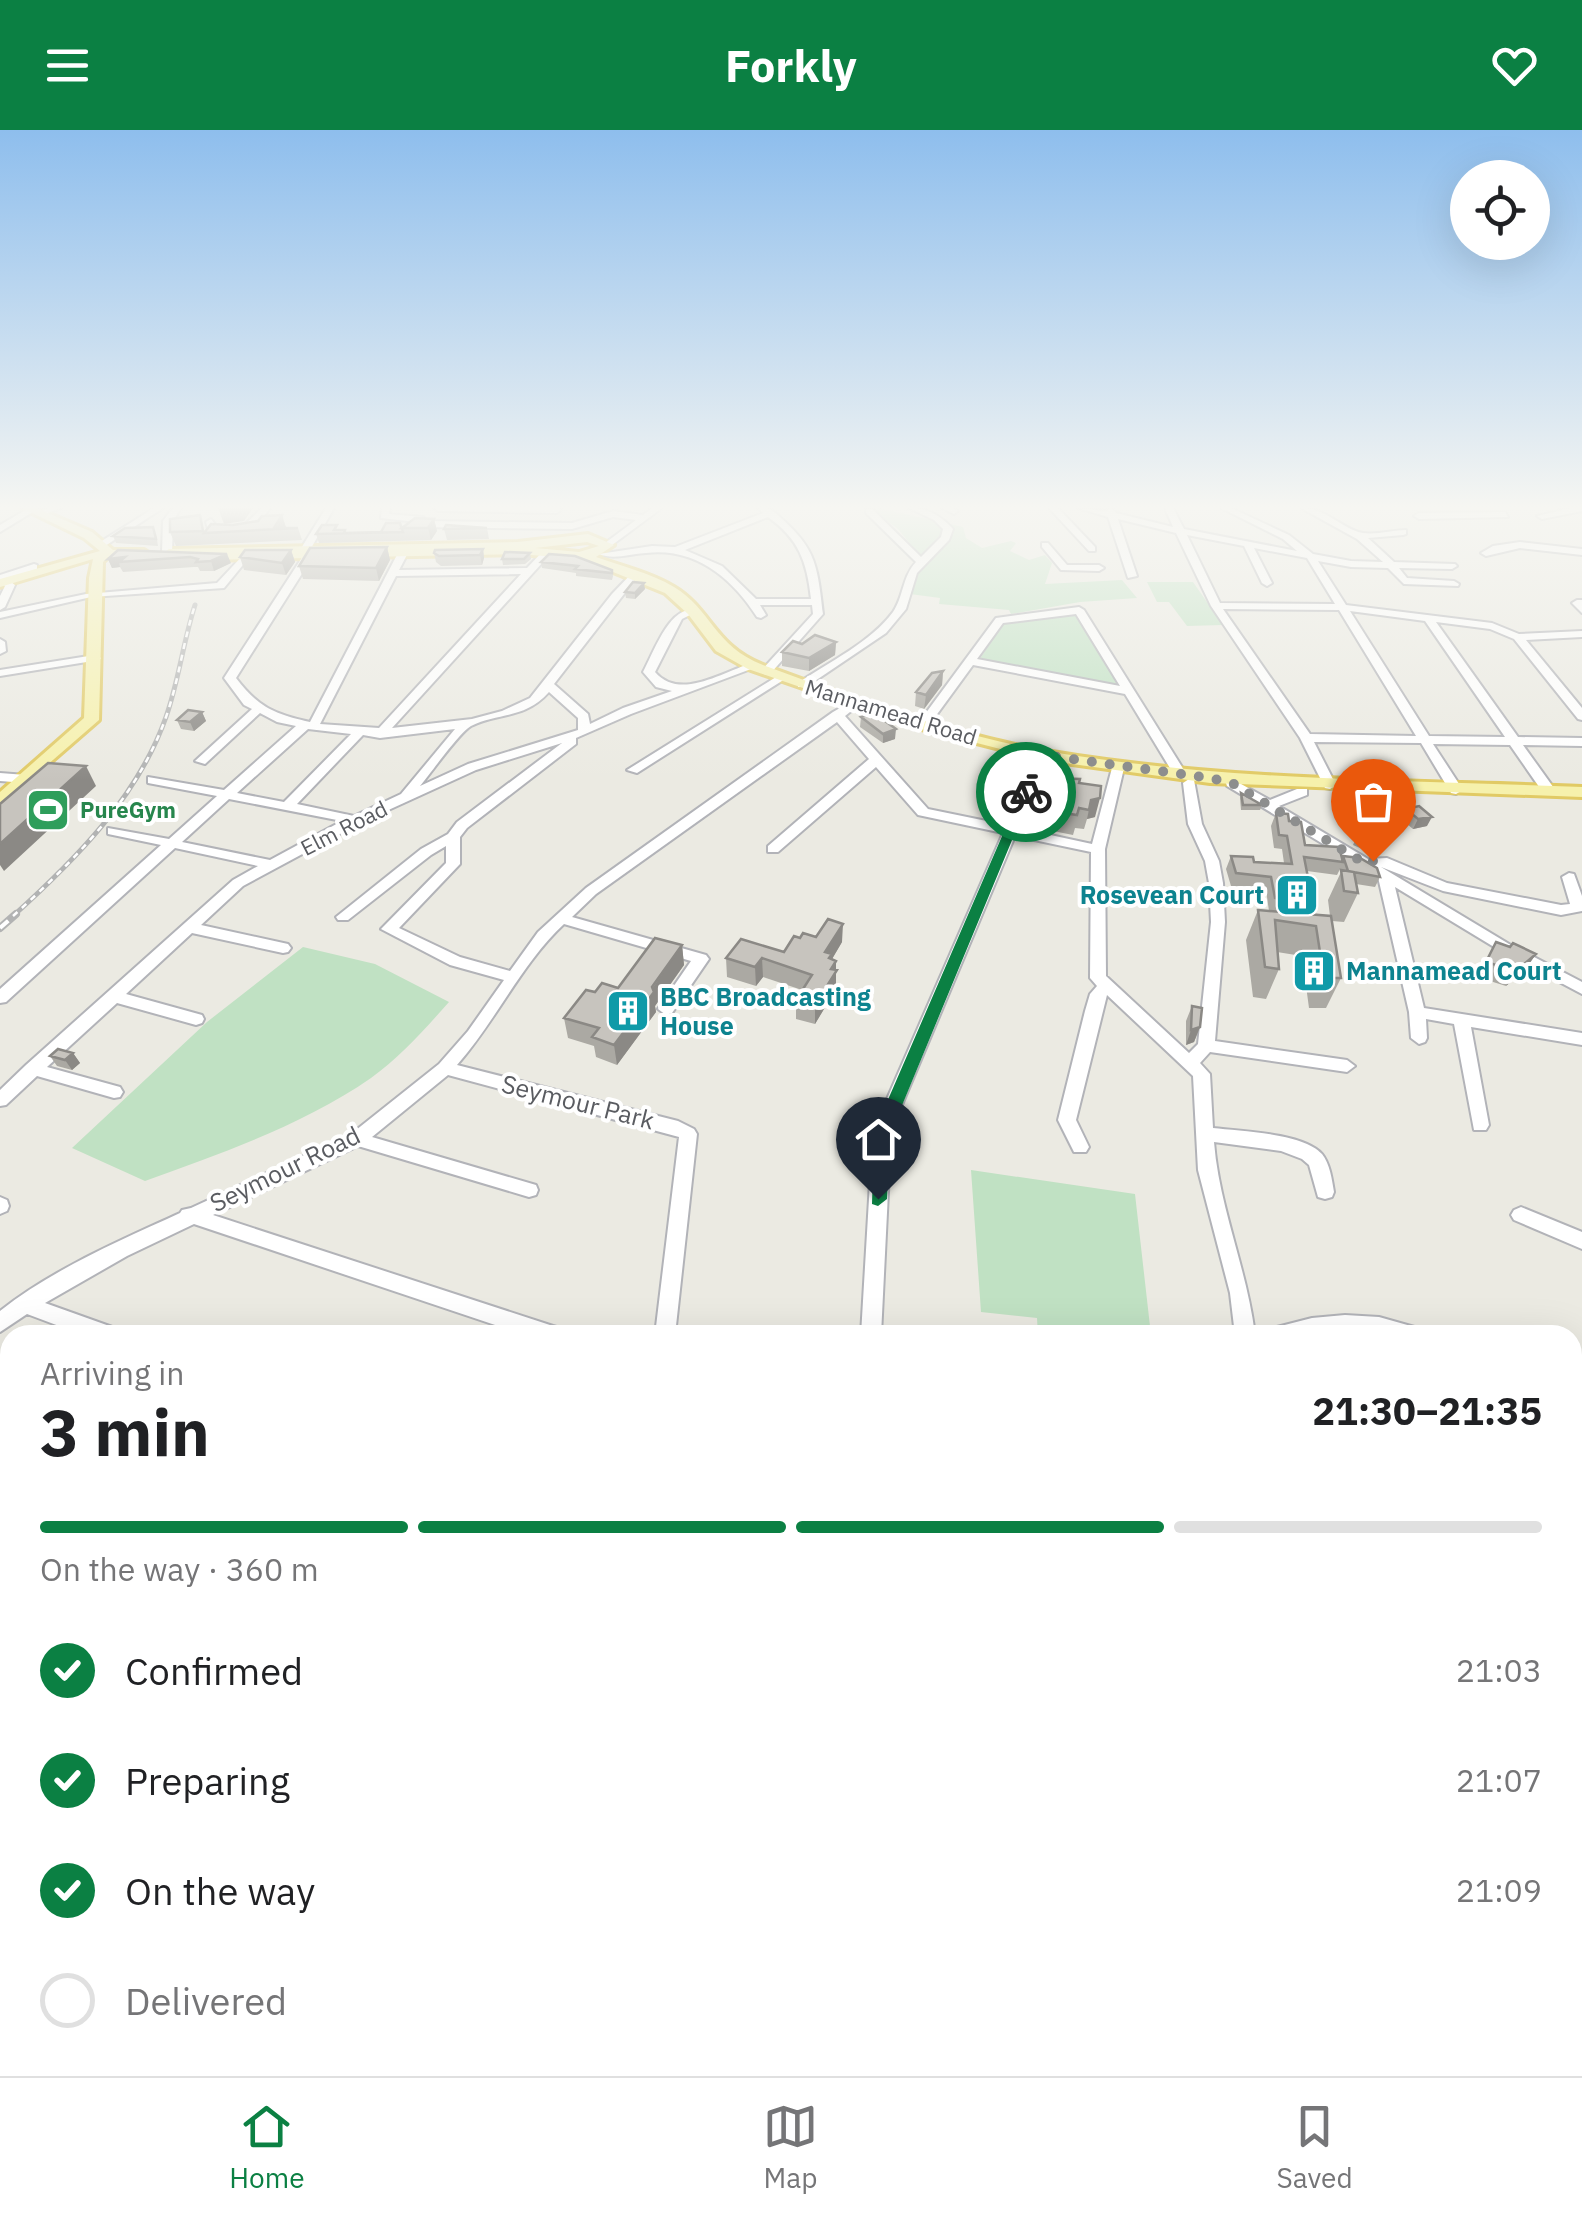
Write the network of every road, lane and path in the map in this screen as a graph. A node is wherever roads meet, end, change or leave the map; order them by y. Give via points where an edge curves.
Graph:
1 (81, 599) edge
2 (90, 599) edge
3 (280, 599) edge
4 (379, 599) edge
5 (505, 599) edge
6 (615, 599) edge
7 (680, 599) edge
8 (752, 599) edge
9 (816, 599) edge
10 (904, 599) edge
11 (1212, 599) edge
12 (1335, 599) edge
13 (754, 602) junction
14 (816, 602) junction
15 (1216, 606) junction
16 (1340, 608) junction
17 (693, 611) junction
18 (0, 615) edge
19 (761, 615) dead end
20 (1428, 618) junction
21 (1582, 634) edge
22 (1518, 637) junction
23 (0, 642) edge
24 (0, 651) edge
25 (95, 658) junction
26 (970, 662) junction
27 (766, 672) junction
28 (0, 674) edge
29 (548, 685) junction
30 (802, 685) junction
31 (687, 691) junction
32 (1129, 691) junction
33 (854, 704) junction
34 (258, 710) junction
35 (838, 716) junction
36 (1582, 716) edge
37 (468, 721) junction
38 (923, 725) junction
39 (309, 726) junction
40 (584, 732) junction
41 (358, 734) junction
42 (380, 734) junction
43 (1306, 738) junction
44 (1426, 741) junction
45 (1582, 742) edge
46 (1515, 743) junction
47 (1043, 755) junction
48 (876, 760) junction
49 (201, 761) dead end
50 (1118, 768) junction
51 (633, 770) dead end
52 (0, 777) edge
53 (1210, 778) junction
54 (26, 779) junction
55 (1185, 779) junction
56 (153, 780) dead end
57 (1330, 786) junction
58 (1549, 791) junction
59 (1582, 792) edge
60 (1458, 793) junction
61 (1271, 795) junction
62 (229, 796) junction
63 (401, 800) junction
64 (1582, 800) edge
65 (0, 801) edge
66 (286, 807) junction
67 (348, 823) junction
68 (458, 831) junction
69 (1009, 831) junction
70 (112, 832) dead end
71 (176, 844) junction
72 (773, 848) dead end
73 (1098, 849) junction
74 (1366, 864) junction
75 (275, 868) junction
76 (1385, 876) junction
77 (1570, 877) dead end
78 (343, 917) dead end
79 (560, 918) junction
80 (188, 927) junction
81 (283, 948) dead end
82 (514, 977) junction
83 (1106, 988) junction
84 (1582, 989) edge
85 (112, 996) junction
86 (0, 998) edge
87 (666, 1009) dead end
88 (1418, 1012) junction
89 (196, 1019) dead end
90 (1462, 1020) junction
91 (1418, 1038) dead end
92 (1582, 1039) edge
93 (1206, 1046) junction
94 (1188, 1063) junction
95 (1347, 1066) dead end
96 (445, 1068) junction
97 (32, 1069) junction
98 (114, 1092) dead end
99 (0, 1100) edge
100 (1480, 1125) dead end
101 (1206, 1134) junction
102 (357, 1139) junction
103 (1080, 1147) dead end
104 (528, 1190) dead end
105 (1325, 1192) dead end
106 (189, 1214) junction
107 (1521, 1215) dead end
108 (1582, 1241) edge
109 (24, 1304) junction
110 (0, 1323) edge
111 (81, 1325) edge
112 (522, 1325) edge
113 (666, 1325) edge
114 (872, 1325) edge
115 (1244, 1325) edge
116 (1330, 1325) edge
117 (1363, 1325) edge

1 - 18 street
2 - 25 main road
3 - 34 street via 230,678 235,693
4 - 39 street
5 - 42 street
6 - 29 street
7 - 17 main road, Mannamead Road
8 - 13 street
9 - 14 street
10 - 30 street via 882,631
11 - 15 street
12 - 16 street
13 - 14 street
13 - 19 street
14 - 27 street via 818,614
15 - 16 street
15 - 43 street
16 - 20 street
16 - 44 street
17 - 27 main road, Mannamead Road via 721,648
17 - 31 street via 678,617 648,672 660,684
20 - 22 street via 1492,626
20 - 46 street
21 - 22 street
22 - 36 street
23 - 24 street
25 - 28 street
25 - 54 main road via 90,720
26 - 32 street
26 - 32 street via 1004,618 1079,610
26 - 38 street
27 - 30 main road, Mannamead Road
27 - 31 street, Elm Road
27 - 51 street
29 - 37 street via 516,710
29 - 40 street via 584,718
30 - 33 main road, Mannamead Road
31 - 40 street, Elm Road
32 - 55 street
33 - 35 street, Seymour Road
33 - 38 main road, Mannamead Road
34 - 39 street
34 - 49 street
35 - 48 street
35 - 79 street, Seymour Road
37 - 42 street
37 - 63 street
38 - 47 main road, Mannamead Road
39 - 41 street
39 - 62 street
40 - 63 street, Elm Road via 472,767
40 - 68 street
41 - 42 street
41 - 66 street
43 - 44 street
43 - 57 street
44 - 46 street
44 - 60 street
45 - 46 street
46 - 58 street
47 - 50 main road, Mannamead Road
47 - 69 street
48 - 69 street via 923,812
48 - 72 street
50 - 55 main road, Mannamead Road
50 - 73 street
52 - 54 street
53 - 55 main road, Mannamead Road
53 - 61 main road, Mannamead Road
53 - 61 main road, Mannamead Road
54 - 65 main road
55 - 93 street via 1216,884
56 - 62 street
57 - 60 main road, Mannamead Road
57 - 61 main road, Mannamead Road
58 - 59 main road, Mannamead Road
58 - 60 main road, Mannamead Road
60 - 61 main road, Mannamead Road
60 - 64 main road, Mannamead Road
61 - 74 street
62 - 66 street
62 - 71 street
63 - 67 street, Elm Road
66 - 67 street
67 - 75 street, Elm Road via 337,840
68 - 78 street
68 - 82 street via 454,864 389,930 456,961
69 - 73 street
69 - 114 street via 882,1132
70 - 71 street
71 - 75 street
71 - 86 street
73 - 83 street via 1098,978
74 - 76 street
74 - 77 street via 1387,862 1442,887 1561,910 1578,907
75 - 80 street, Elm Road via 238,883
76 - 84 street
76 - 88 street
79 - 82 street, Seymour Road
79 - 87 street via 701,959
80 - 81 street
80 - 85 street, Elm Road
82 - 96 street, Seymour Road
83 - 94 street
83 - 103 street via 1098,994 1067,1120
85 - 89 street
85 - 97 street, Elm Road
88 - 90 street
88 - 91 street
90 - 92 street
90 - 100 street
93 - 94 street
93 - 95 street
94 - 101 street via 1204,1083
96 - 102 street, Seymour Road
96 - 113 street, Seymour Park via 688,1134
97 - 98 street
97 - 99 street, Elm Road
101 - 105 street via 1308,1154 1317,1161
101 - 115 street via 1207,1170
102 - 104 street
102 - 106 street, Seymour Road
106 - 109 street, Seymour Road
106 - 112 street
107 - 108 street
109 - 110 street, Seymour Road
109 - 111 street
116 - 117 street

